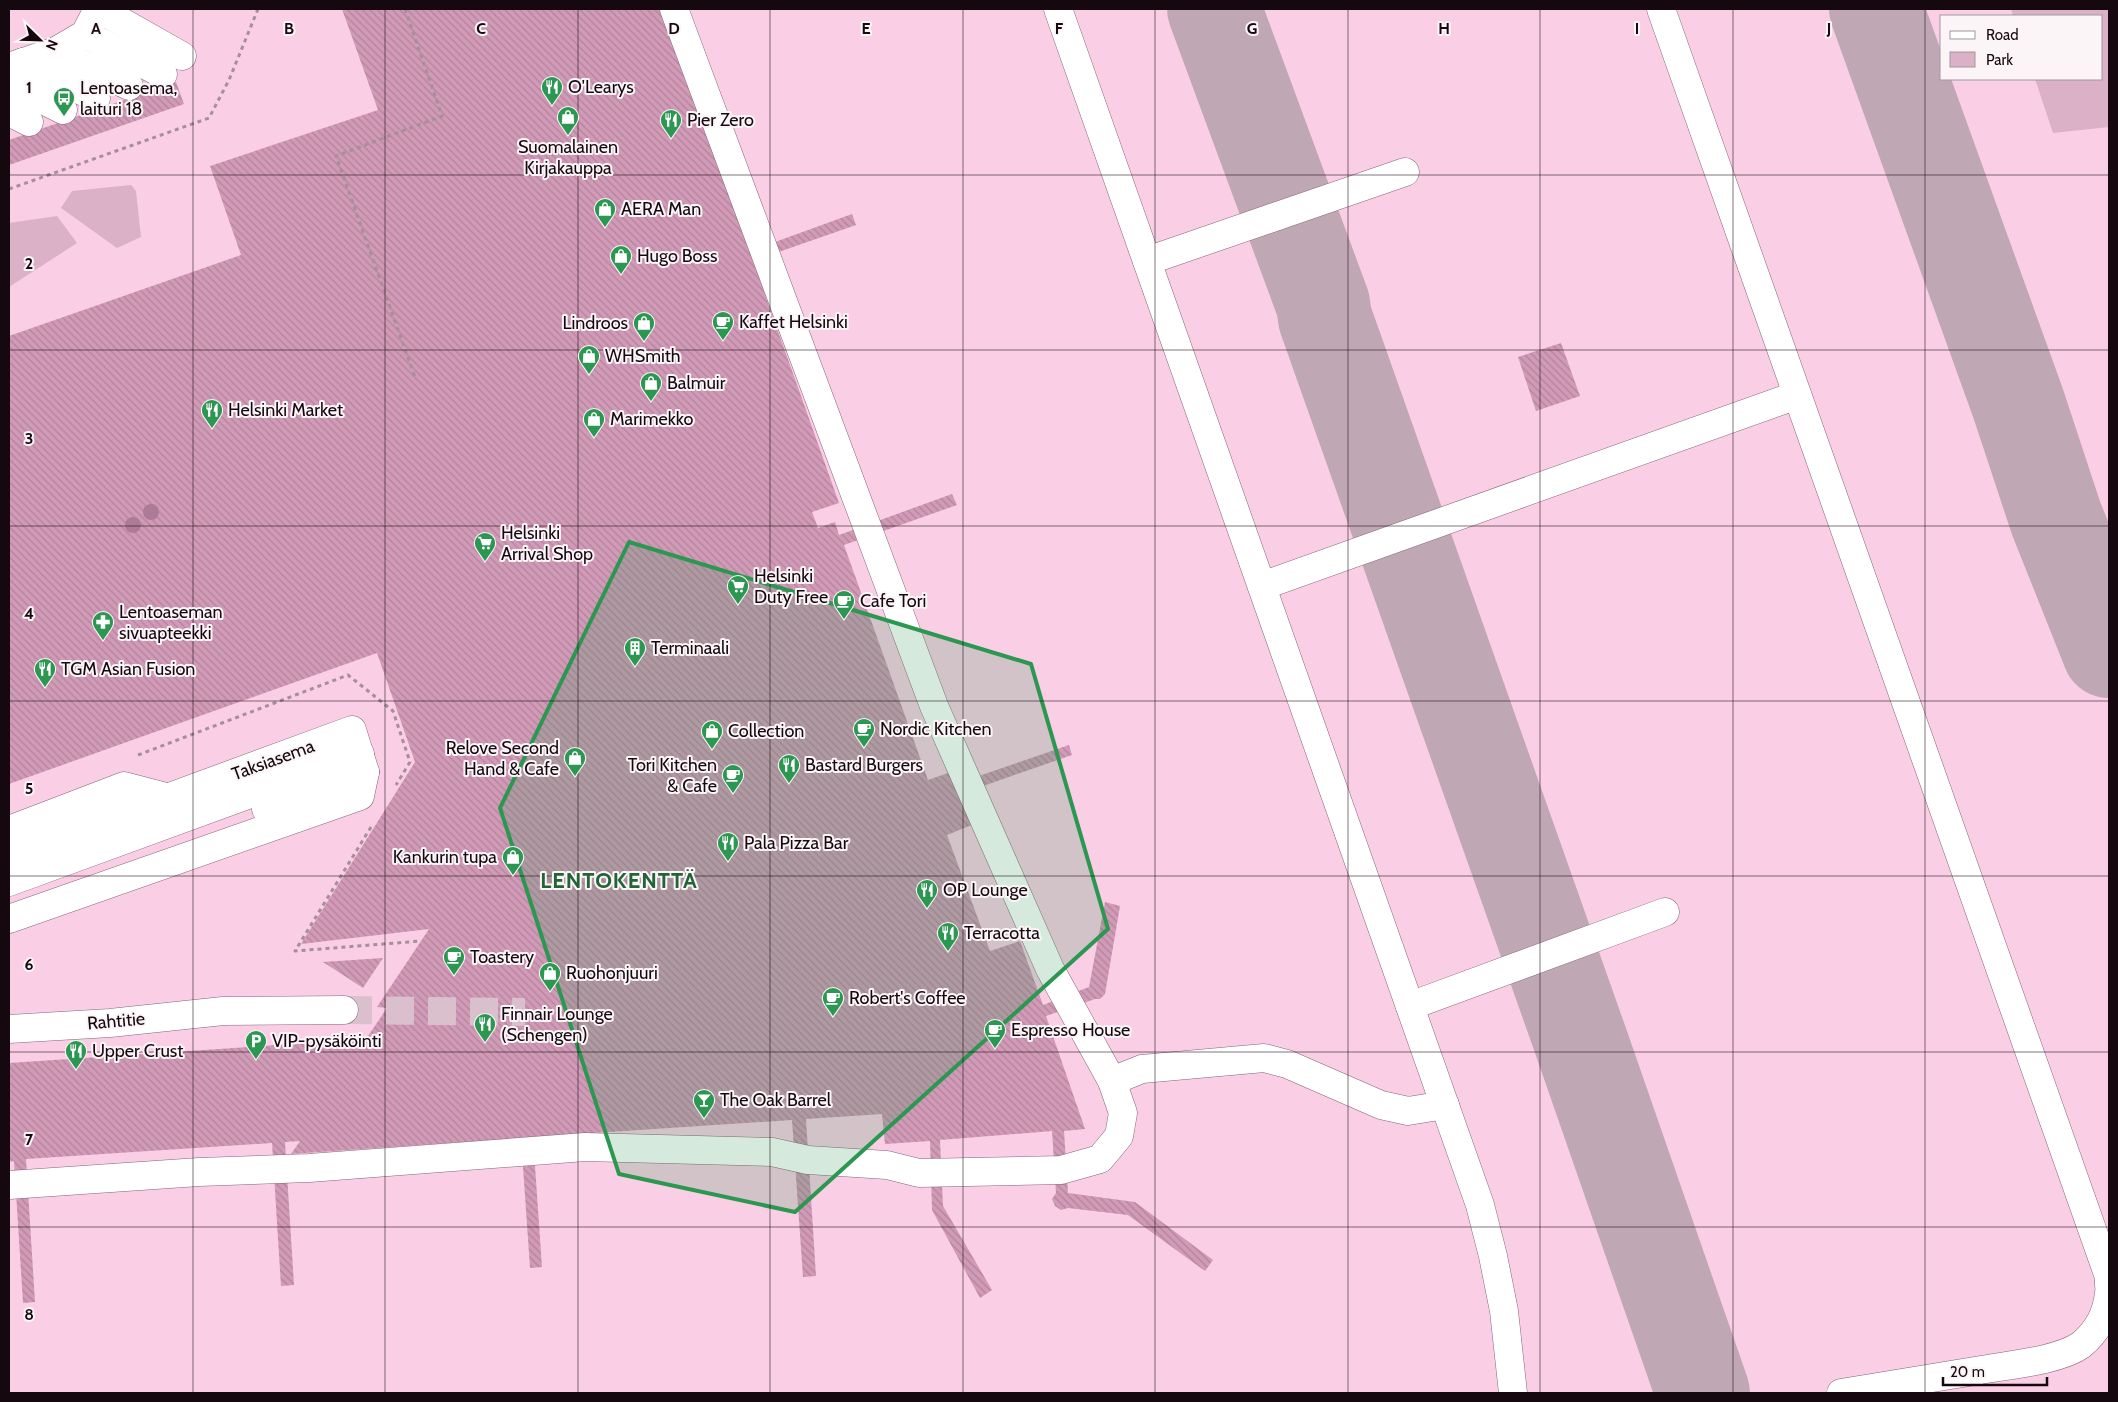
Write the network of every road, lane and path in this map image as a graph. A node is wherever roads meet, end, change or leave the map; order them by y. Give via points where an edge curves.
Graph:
1 (98, 9) edge
2 (258, 9) edge
3 (405, 9) edge
4 (674, 9) edge
5 (1058, 9) edge
6 (1661, 9) edge
7 (85, 34) junction
8 (56, 51) junction
9 (182, 56) dead end
10 (13, 71) edge
11 (162, 74) dead end
12 (129, 86) dead end
13 (96, 98) dead end
14 (63, 110) dead end
15 (1405, 172) dead end
16 (9, 189) edge
17 (1147, 260) junction
18 (416, 380) dead end
19 (1797, 395) junction
20 (1262, 586) junction
21 (182, 828) junction
22 (9, 830) edge
23 (9, 856) edge
24 (9, 882) edge
25 (9, 905) edge
26 (1665, 912) dead end
27 (9, 919) edge
28 (1410, 1006) junction
29 (344, 1010) tunnel mouth
30 (9, 1028) edge
31 (1112, 1081) junction
32 (1445, 1105) junction
33 (9, 1185) edge
34 (2109, 1285) edge
35 (2109, 1293) edge
36 (1513, 1393) edge
37 (1841, 1393) edge

1 - 7 street
1 - 9 street
2 - 16 path via 229,80 209,118
3 - 18 path via 442,116 336,156
4 - 31 street via 934,706 1050,969
5 - 17 street
6 - 19 street
7 - 8 street
7 - 11 street
8 - 10 street
8 - 12 street
10 - 13 street
10 - 14 street
15 - 17 street
17 - 20 street
19 - 20 street
19 - 34 street via 2109,1277
20 - 28 street
21 - 21 street, Taksiasema via 360,796 362,763 352,730
21 - 22 street via 124,786
21 - 23 street, Taksiasema
21 - 24 street, Taksiasema
21 - 25 street, Taksiasema
21 - 27 street, Taksiasema
26 - 28 street
28 - 32 street
29 - 30 street, Rahtitie via 223,1011 110,1023
31 - 32 street via 1142,1069 1264,1058 1287,1064 1381,1105 1408,1111
31 - 33 street via 1123,1113 1119,1136 1100,1159 1061,1170 919,1173 887,1165 808,1160 772,1152 585,1148
32 - 36 street via 1480,1205 1493,1256 1504,1311
35 - 37 street via 2102,1320 2093,1333 2068,1351 2034,1361

